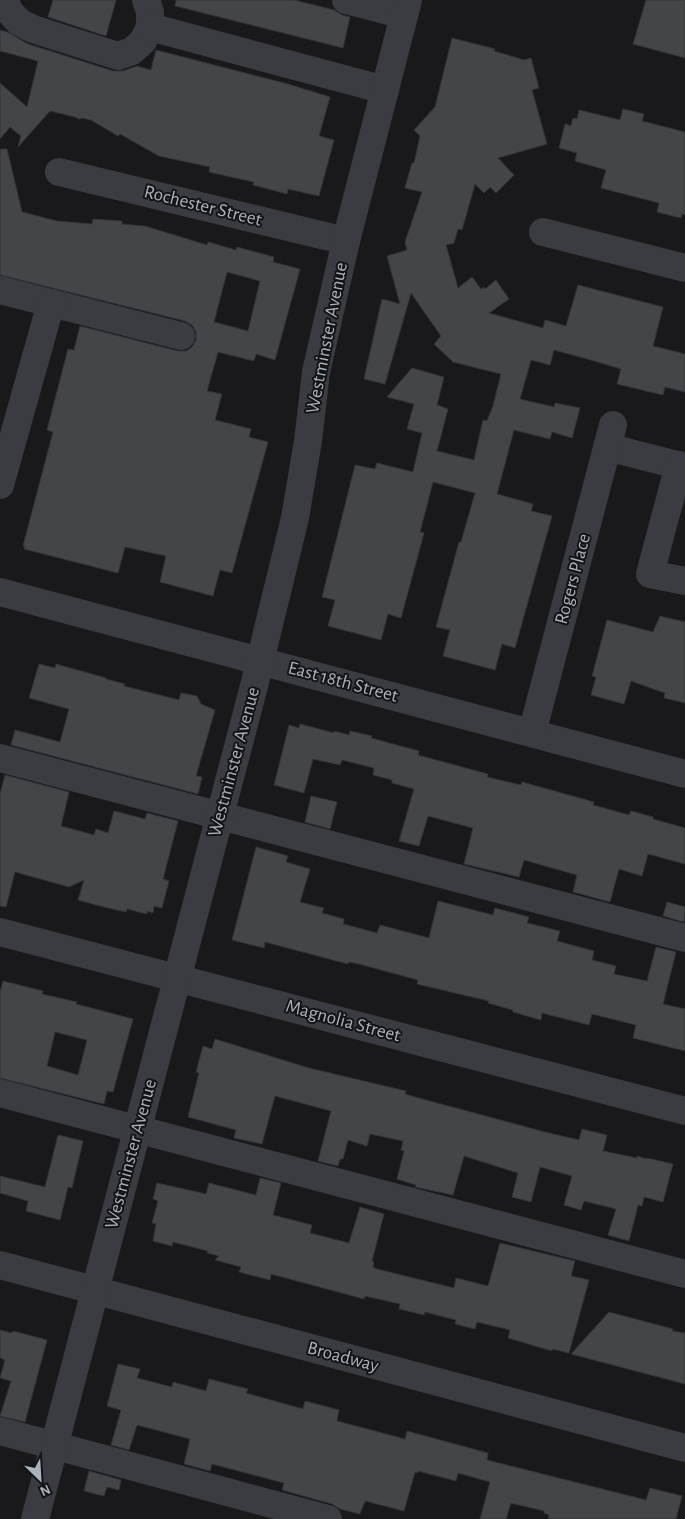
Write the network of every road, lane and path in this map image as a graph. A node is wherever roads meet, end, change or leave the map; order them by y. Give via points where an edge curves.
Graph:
1 (5, 0) edge
2 (146, 0) edge
3 (346, 0) edge
4 (406, 8) edge
5 (150, 27) junction
6 (385, 90) junction
7 (59, 172) dead end
8 (543, 232) dead end
9 (346, 241) junction
10 (685, 268) edge
11 (0, 290) edge
12 (51, 302) junction
13 (181, 336) dead end
14 (682, 466) edge
15 (0, 486) edge
16 (685, 581) edge
17 (0, 592) edge
18 (260, 660) junction
19 (532, 733) junction
20 (0, 758) edge
21 (685, 774) edge
22 (220, 815) junction
23 (0, 932) edge
24 (685, 938) edge
25 (178, 978) junction
26 (0, 1093) edge
27 (685, 1111) edge
28 (138, 1130) junction
29 (0, 1266) edge
30 (685, 1274) edge
31 (96, 1291) junction
32 (0, 1431) edge
33 (54, 1445) junction
34 (685, 1448) edge
35 (35, 1519) edge
36 (328, 1519) edge

1 - 5 street via 9,11 19,22 33,29 118,56 132,51 143,41
2 - 5 street
3 - 4 street
4 - 6 street, Westminster Avenue
5 - 6 street
6 - 9 street, Westminster Avenue
7 - 9 street, Rochester Street
8 - 10 street
9 - 18 street, Westminster Avenue via 316,372 295,518
11 - 12 street
12 - 13 street
12 - 15 street
14 - 16 street via 650,574
14 - 19 street, Rogers Place via 610,436
17 - 18 street, East 18th Street
18 - 19 street, East 18th Street
18 - 22 street, Westminster Avenue
19 - 21 street, East 18th Street
20 - 22 street
22 - 24 street
22 - 25 street, Westminster Avenue
23 - 25 street, Magnolia Street
25 - 27 street, Magnolia Street
25 - 28 street, Westminster Avenue
26 - 28 street
28 - 30 street
28 - 31 street, Westminster Avenue
29 - 31 street, Broadway
31 - 33 street, Westminster Avenue
31 - 34 street, Broadway
32 - 33 street
33 - 35 street, Westminster Avenue
33 - 36 street

